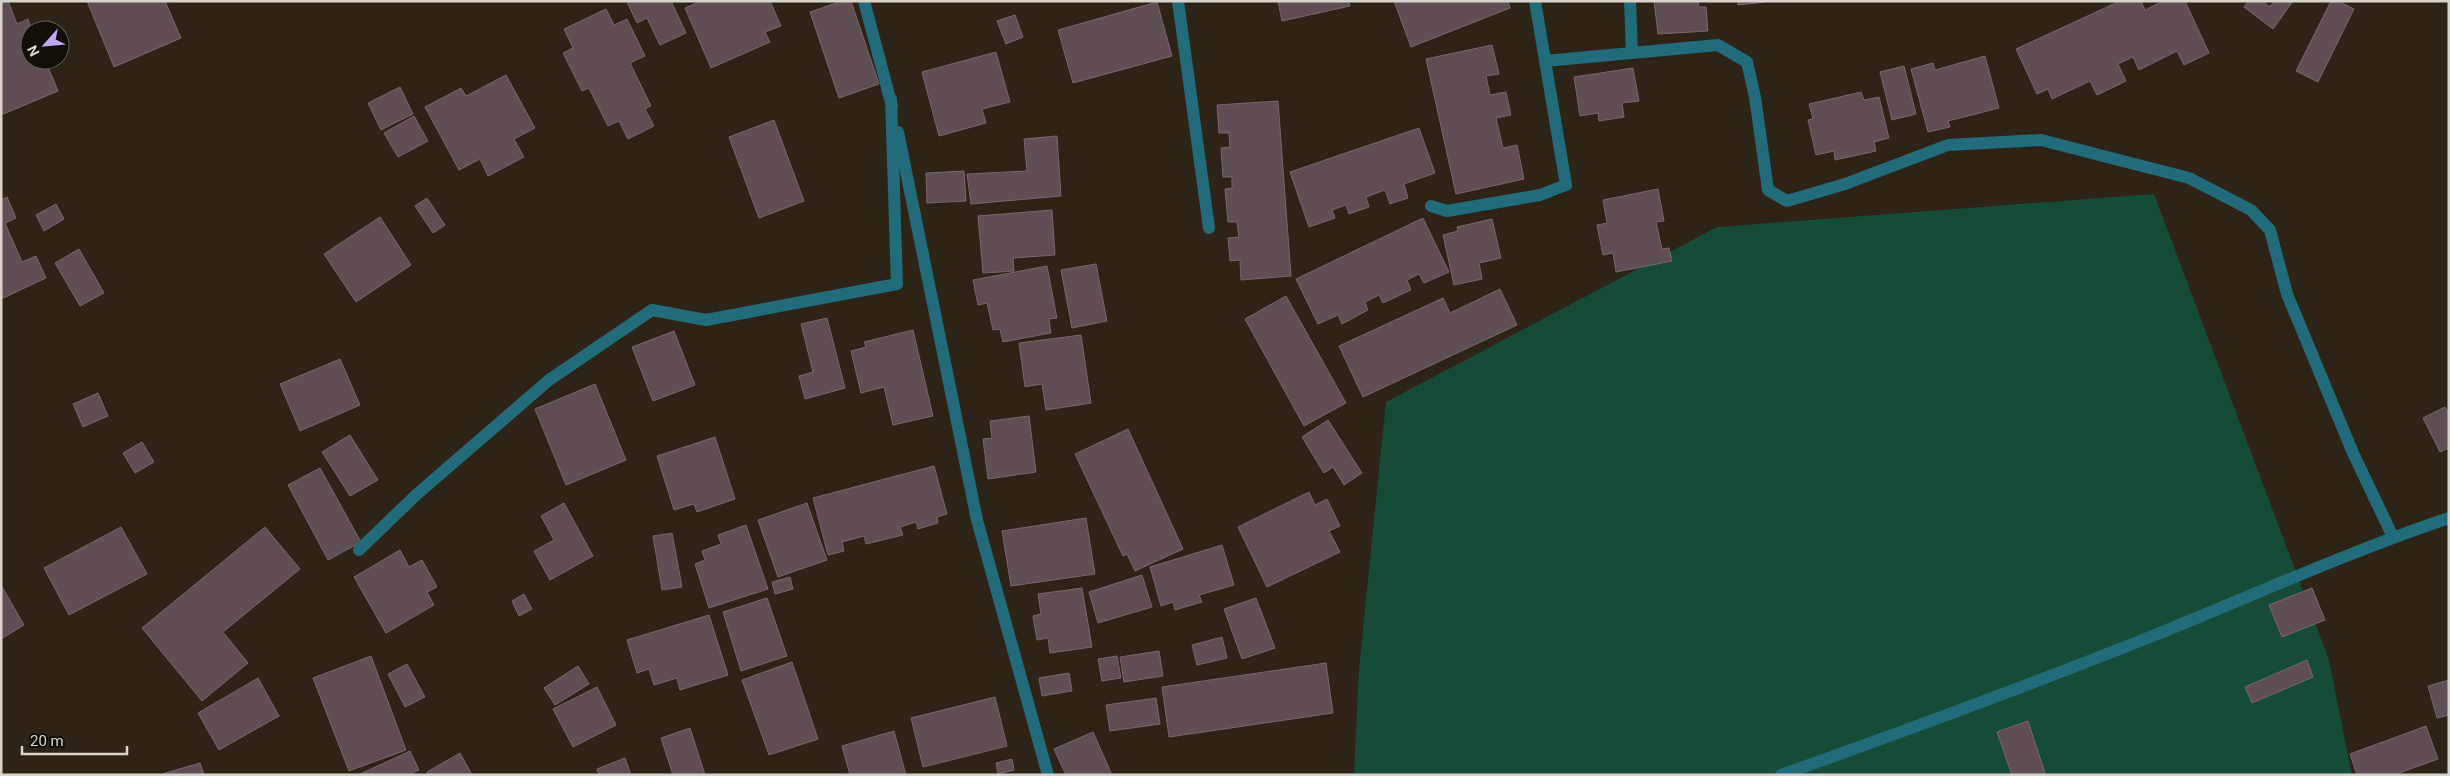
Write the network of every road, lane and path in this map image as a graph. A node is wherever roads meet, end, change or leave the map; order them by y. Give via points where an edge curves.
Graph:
1 (864, 1) edge
2 (1178, 1) edge
3 (1535, 1) edge
4 (1630, 1) edge
5 (1632, 53) junction
6 (1545, 61) junction
7 (890, 99) junction
8 (1431, 206) dead end
9 (1209, 228) dead end
10 (2449, 518) edge
11 (2393, 537) junction
12 (359, 550) dead end
13 (1048, 775) edge
14 (1781, 775) edge

1 - 7 street
2 - 9 street
3 - 6 street
4 - 5 street
5 - 6 street
5 - 11 street via 1718,45 1747,62 1768,190 1786,201 1845,184 1948,145 2041,140 2189,178 2251,210 2270,230 2287,294 2353,454
6 - 8 street via 1566,185 1540,195 1448,211
7 - 12 street via 897,284 706,320 652,310 549,380 416,495
7 - 13 street via 977,520
10 - 11 street
11 - 14 street via 1935,720

